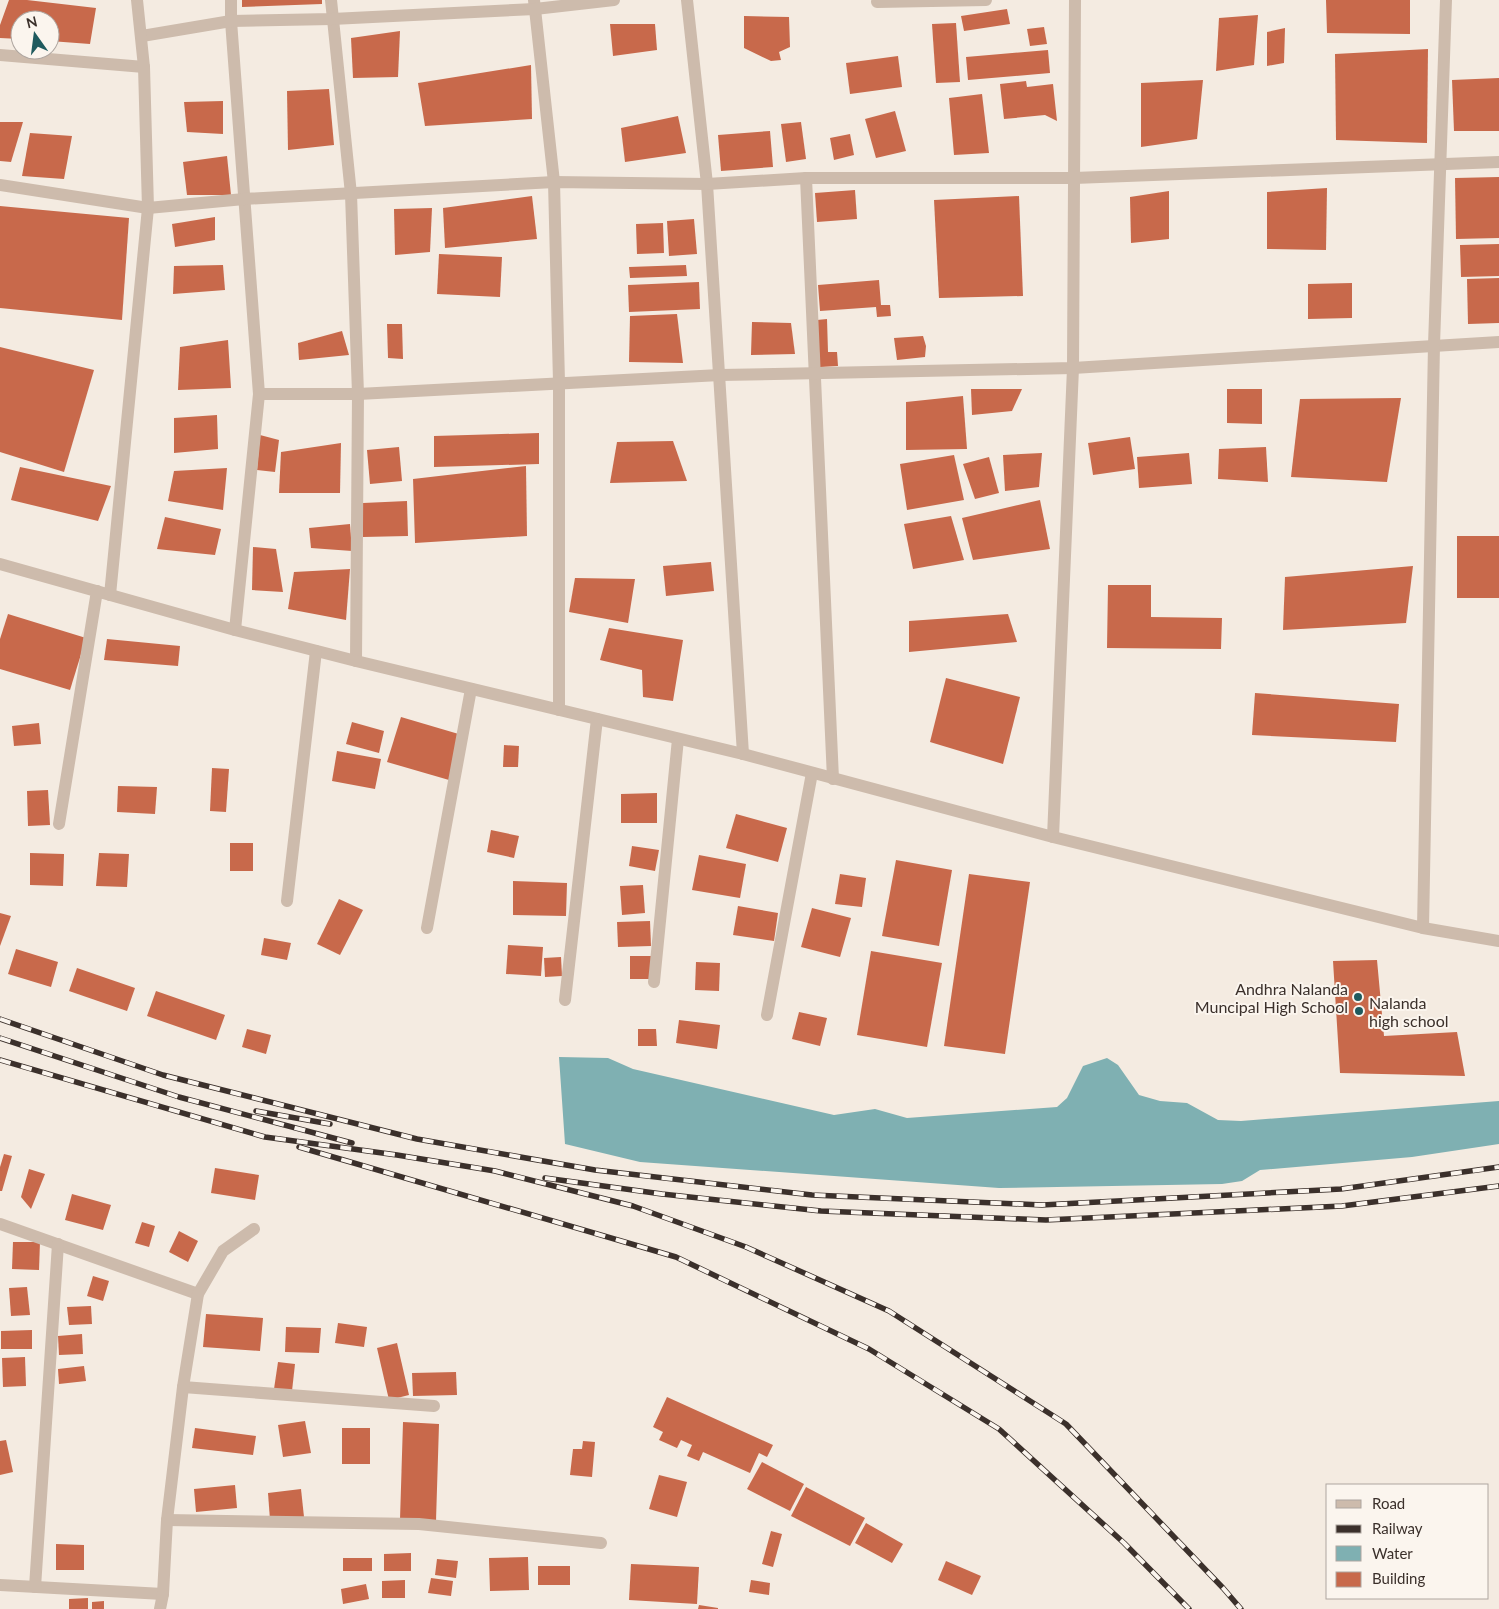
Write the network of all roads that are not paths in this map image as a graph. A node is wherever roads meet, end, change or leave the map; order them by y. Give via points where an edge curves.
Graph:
1 (136, 0) edge
2 (231, 0) edge
3 (331, 0) edge
4 (614, 0) edge
5 (687, 0) edge
6 (986, 0) edge
7 (1075, 0) edge
8 (1446, 0) edge
9 (877, 2) dead end
10 (535, 4) edge
11 (332, 19) junction
12 (231, 22) junction
13 (142, 36) junction
14 (0, 55) edge
15 (144, 67) junction
16 (1499, 162) edge
17 (1440, 164) junction
18 (806, 178) junction
19 (1074, 178) junction
20 (554, 182) junction
21 (707, 184) junction
22 (0, 185) edge
23 (351, 194) junction
24 (244, 199) junction
25 (148, 208) junction
26 (1499, 342) edge
27 (1434, 345) junction
28 (1073, 368) junction
29 (816, 374) junction
30 (720, 375) junction
31 (558, 382) junction
32 (259, 394) junction
33 (358, 394) junction
34 (0, 564) edge
35 (97, 591) junction
36 (110, 595) junction
37 (235, 630) junction
38 (316, 651) junction
39 (356, 661) junction
40 (471, 689) junction
41 (559, 710) junction
42 (597, 719) junction
43 (678, 739) junction
44 (743, 754) junction
45 (812, 773) junction
46 (833, 779) junction
47 (59, 824) dead end
48 (1053, 838) junction
49 (287, 901) dead end
50 (427, 928) dead end
51 (1423, 928) junction
52 (1499, 941) edge
53 (654, 982) dead end
54 (566, 1000) dead end
55 (766, 1015) dead end
56 (0, 1224) edge
57 (254, 1228) dead end
58 (58, 1244) junction
59 (198, 1294) junction
60 (183, 1387) junction
61 (434, 1406) dead end
62 (166, 1520) junction
63 (601, 1543) dead end
64 (0, 1585) edge
65 (35, 1587) junction
66 (163, 1594) junction
67 (160, 1609) edge

1 - 13 street
2 - 12 street
3 - 11 street
4 - 10 street
5 - 21 street
6 - 9 street
7 - 19 street
8 - 17 street
10 - 11 street
10 - 20 street
11 - 12 street
11 - 23 street
12 - 13 street
12 - 24 street
13 - 15 street
14 - 15 street
15 - 25 street
16 - 17 street
17 - 19 street
17 - 27 street
18 - 19 street
18 - 21 street
18 - 29 street
19 - 28 street
20 - 21 street
20 - 23 street
20 - 31 street
21 - 30 street
22 - 25 street
23 - 24 street
23 - 33 street
24 - 25 street
24 - 32 street
25 - 36 street
26 - 27 street
27 - 28 street
27 - 51 street
28 - 29 street
28 - 48 street
29 - 30 street
29 - 46 street
30 - 31 street
30 - 44 street
31 - 33 street
31 - 41 street
32 - 33 street
32 - 37 street
33 - 39 street
34 - 35 street
35 - 36 street
35 - 47 street
36 - 37 street
37 - 38 street
38 - 39 street
38 - 49 street
39 - 40 street
40 - 41 street
40 - 50 street
41 - 42 street
42 - 43 street
42 - 54 street
43 - 44 street
43 - 53 street
44 - 45 street
45 - 46 street
45 - 55 street
46 - 48 street
48 - 51 street
51 - 52 street
56 - 58 street
57 - 59 street via 224,1251
58 - 59 street
58 - 65 street
59 - 60 street
60 - 61 street
60 - 62 street
62 - 63 street via 419,1524
62 - 66 street
64 - 65 street
65 - 66 street
66 - 67 street

